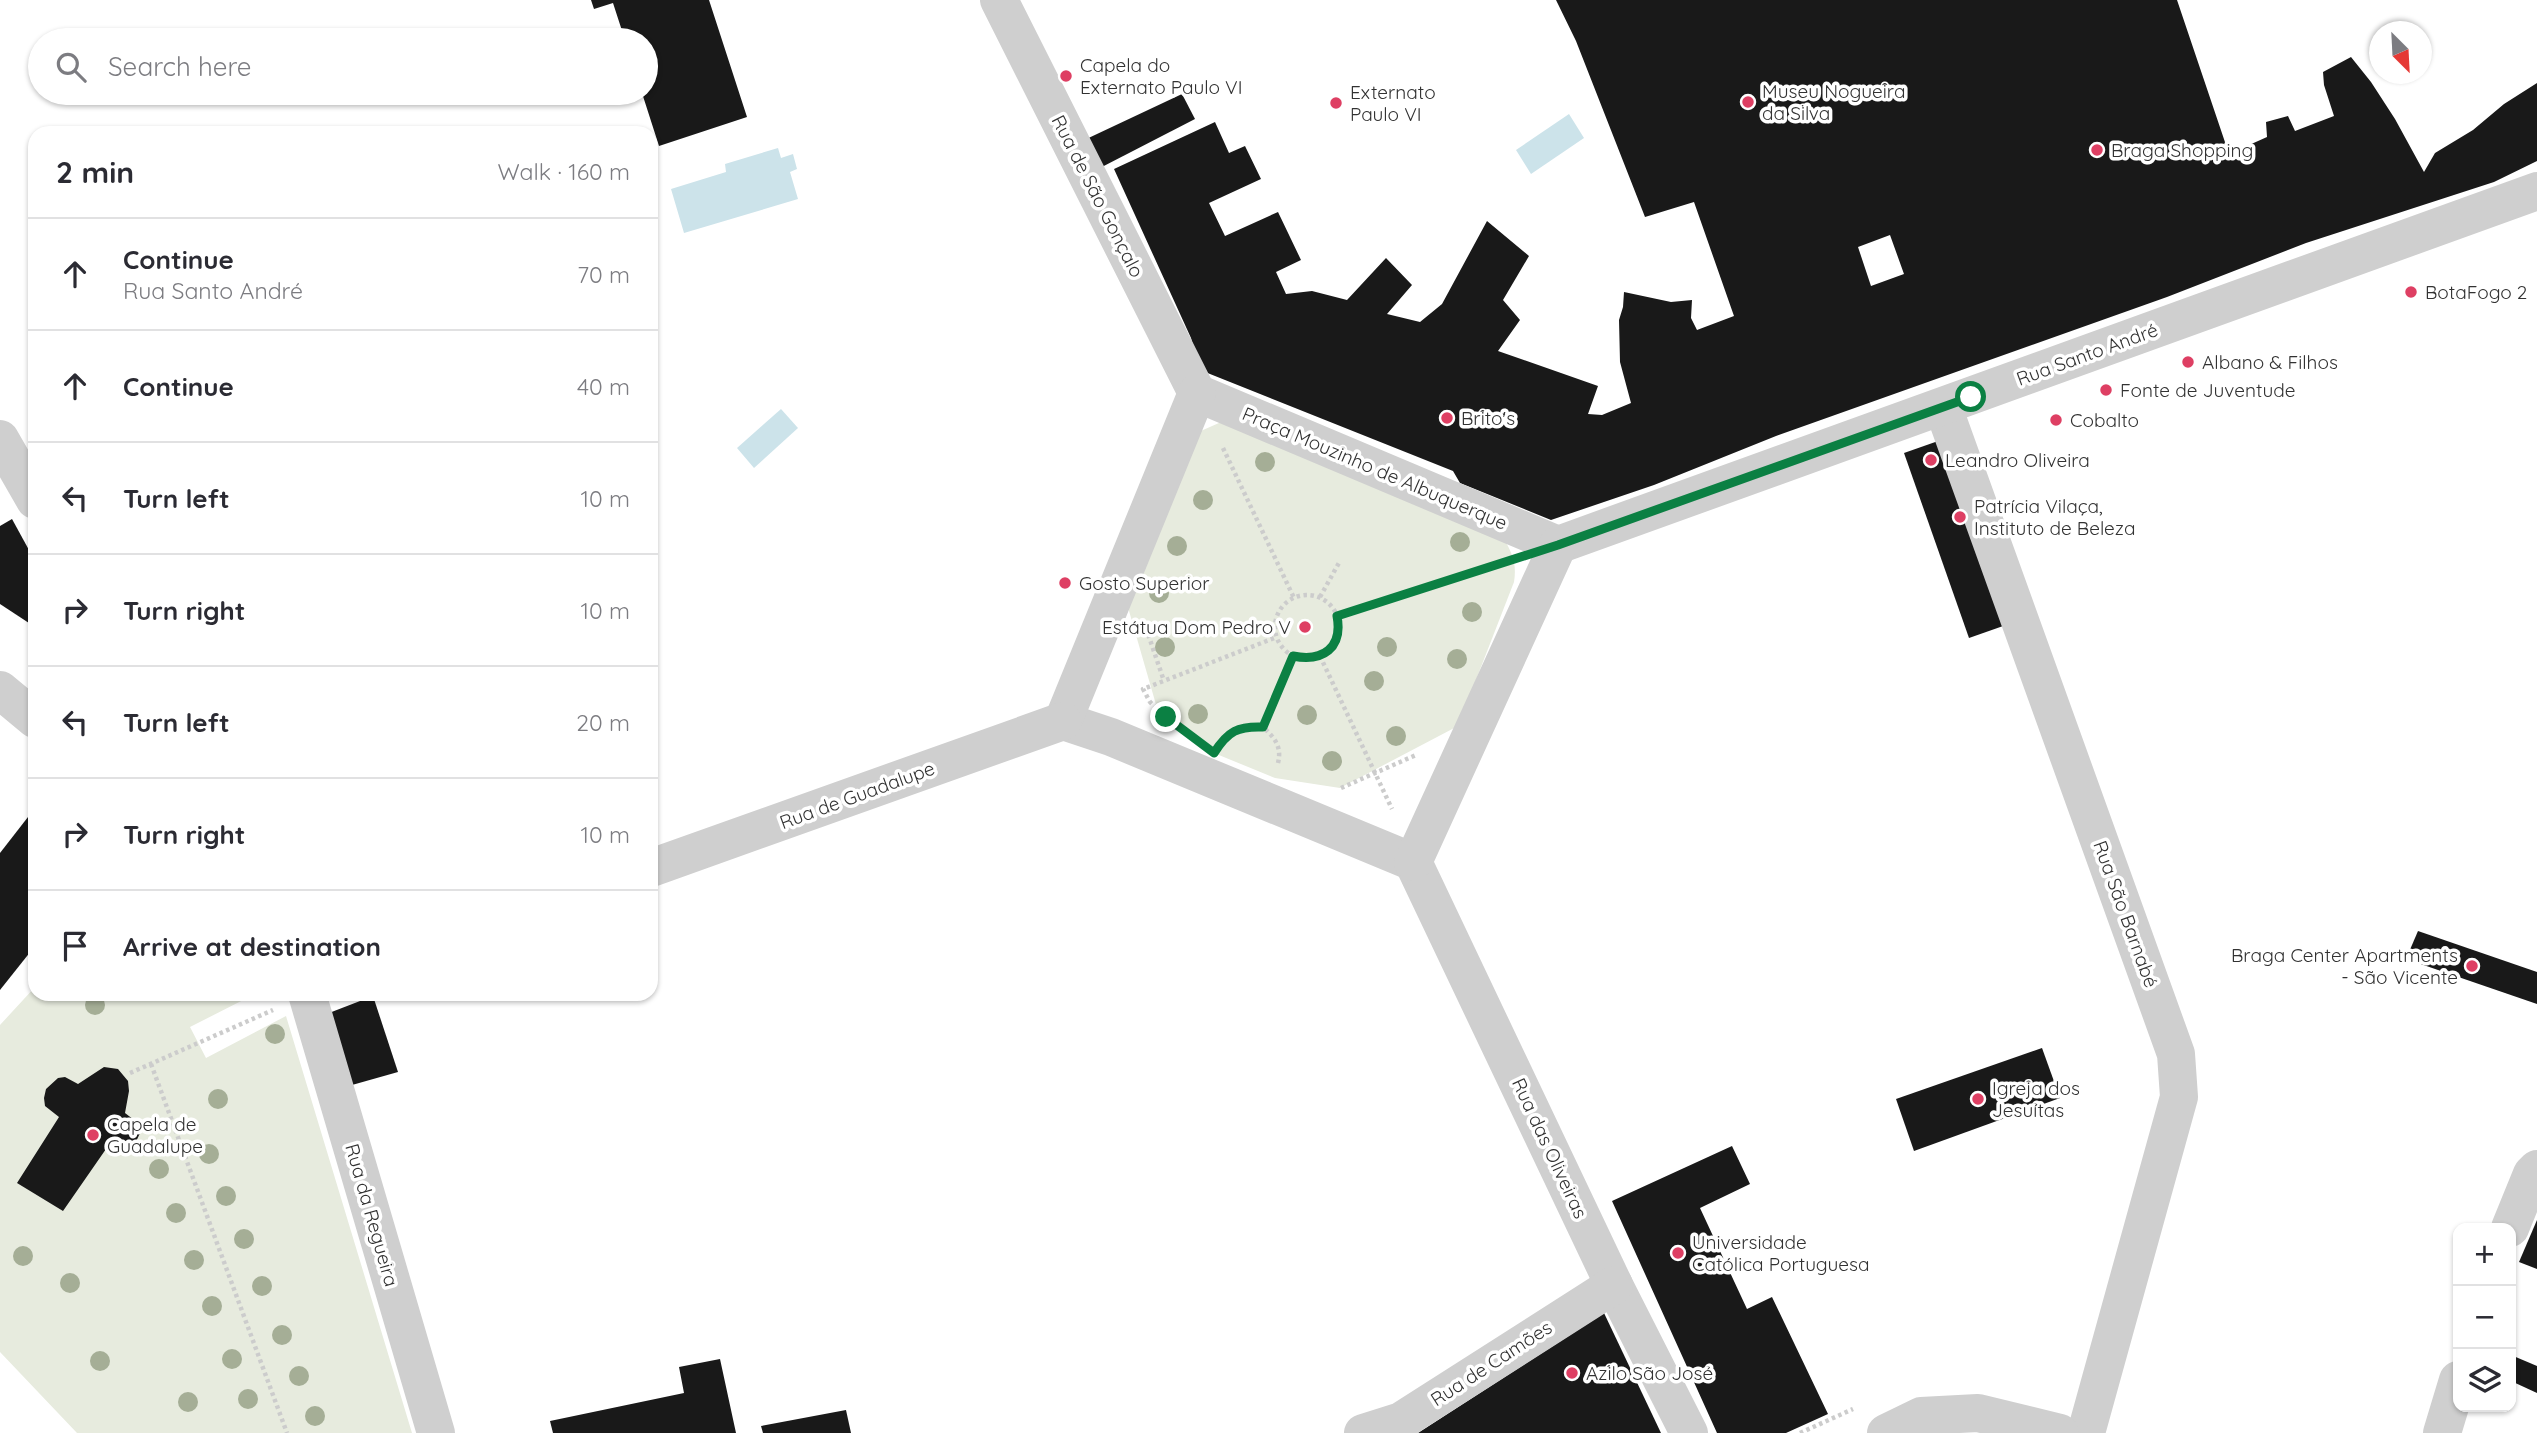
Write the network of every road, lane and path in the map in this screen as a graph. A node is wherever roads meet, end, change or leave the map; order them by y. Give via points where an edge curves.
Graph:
1 (999, 0) edge
2 (2537, 191) edge
3 (1197, 393) junction
4 (1943, 407) junction
5 (0, 439) edge
6 (28, 488) edge
7 (1558, 545) junction
8 (1340, 561) dead end
9 (1502, 562) dead end
10 (1320, 597) junction
11 (1294, 598) junction
12 (1141, 615) dead end
13 (1337, 616) junction
14 (1277, 637) junction
15 (1293, 656) junction
16 (1320, 656) junction
17 (1164, 681) junction
18 (0, 690) edge
19 (28, 713) edge
20 (1166, 717) dead end
21 (1063, 721) junction
22 (1263, 727) junction
23 (1219, 746) dead end
24 (1422, 753) dead end
25 (1278, 766) dead end
26 (1377, 774) junction
27 (1384, 788) dead end
28 (1334, 789) dead end
29 (1413, 862) junction
30 (658, 866) edge
31 (294, 1001) edge
32 (300, 1001) edge
33 (151, 1064) junction
34 (130, 1073) dead end
35 (2537, 1169) edge
36 (2512, 1223) edge
37 (1614, 1284) junction
38 (2453, 1397) edge
39 (287, 1433) edge
40 (436, 1433) edge
41 (1363, 1433) edge
42 (1689, 1433) edge
43 (1886, 1433) edge
44 (2060, 1433) edge
45 (2086, 1433) edge
46 (2442, 1433) edge

1 - 3 street, Rua de São Gonçalo
2 - 4 street, Rua Santo André
3 - 7 street, Praça Mouzinho de Albuquerque
3 - 11 path
3 - 21 street
4 - 7 street, Rua Santo André
4 - 45 street, Rua São Barnabé via 2176,1054 2179,1097
5 - 6 street
7 - 29 street
8 - 10 path
9 - 13 path
10 - 11 path
10 - 13 path
11 - 14 path via 1278,614
12 - 17 path
13 - 16 path via 1337,639
14 - 15 path
14 - 17 path
15 - 16 path
15 - 22 path
16 - 26 path
17 - 20 path via 1143,689
18 - 19 street
21 - 29 street
21 - 30 street, Rua de Guadalupe
22 - 23 path via 1243,726
22 - 25 path via 1276,738
24 - 26 path
26 - 27 path
26 - 28 path
29 - 37 street, Rua das Oliveiras
31 - 33 path
32 - 40 street, Rua da Regueira
33 - 34 path
33 - 39 path
35 - 36 street
37 - 41 street, Rua de Camões via 1401,1421
37 - 42 street, Rua das Oliveiras
38 - 46 street
43 - 44 street via 1921,1416 1978,1413

